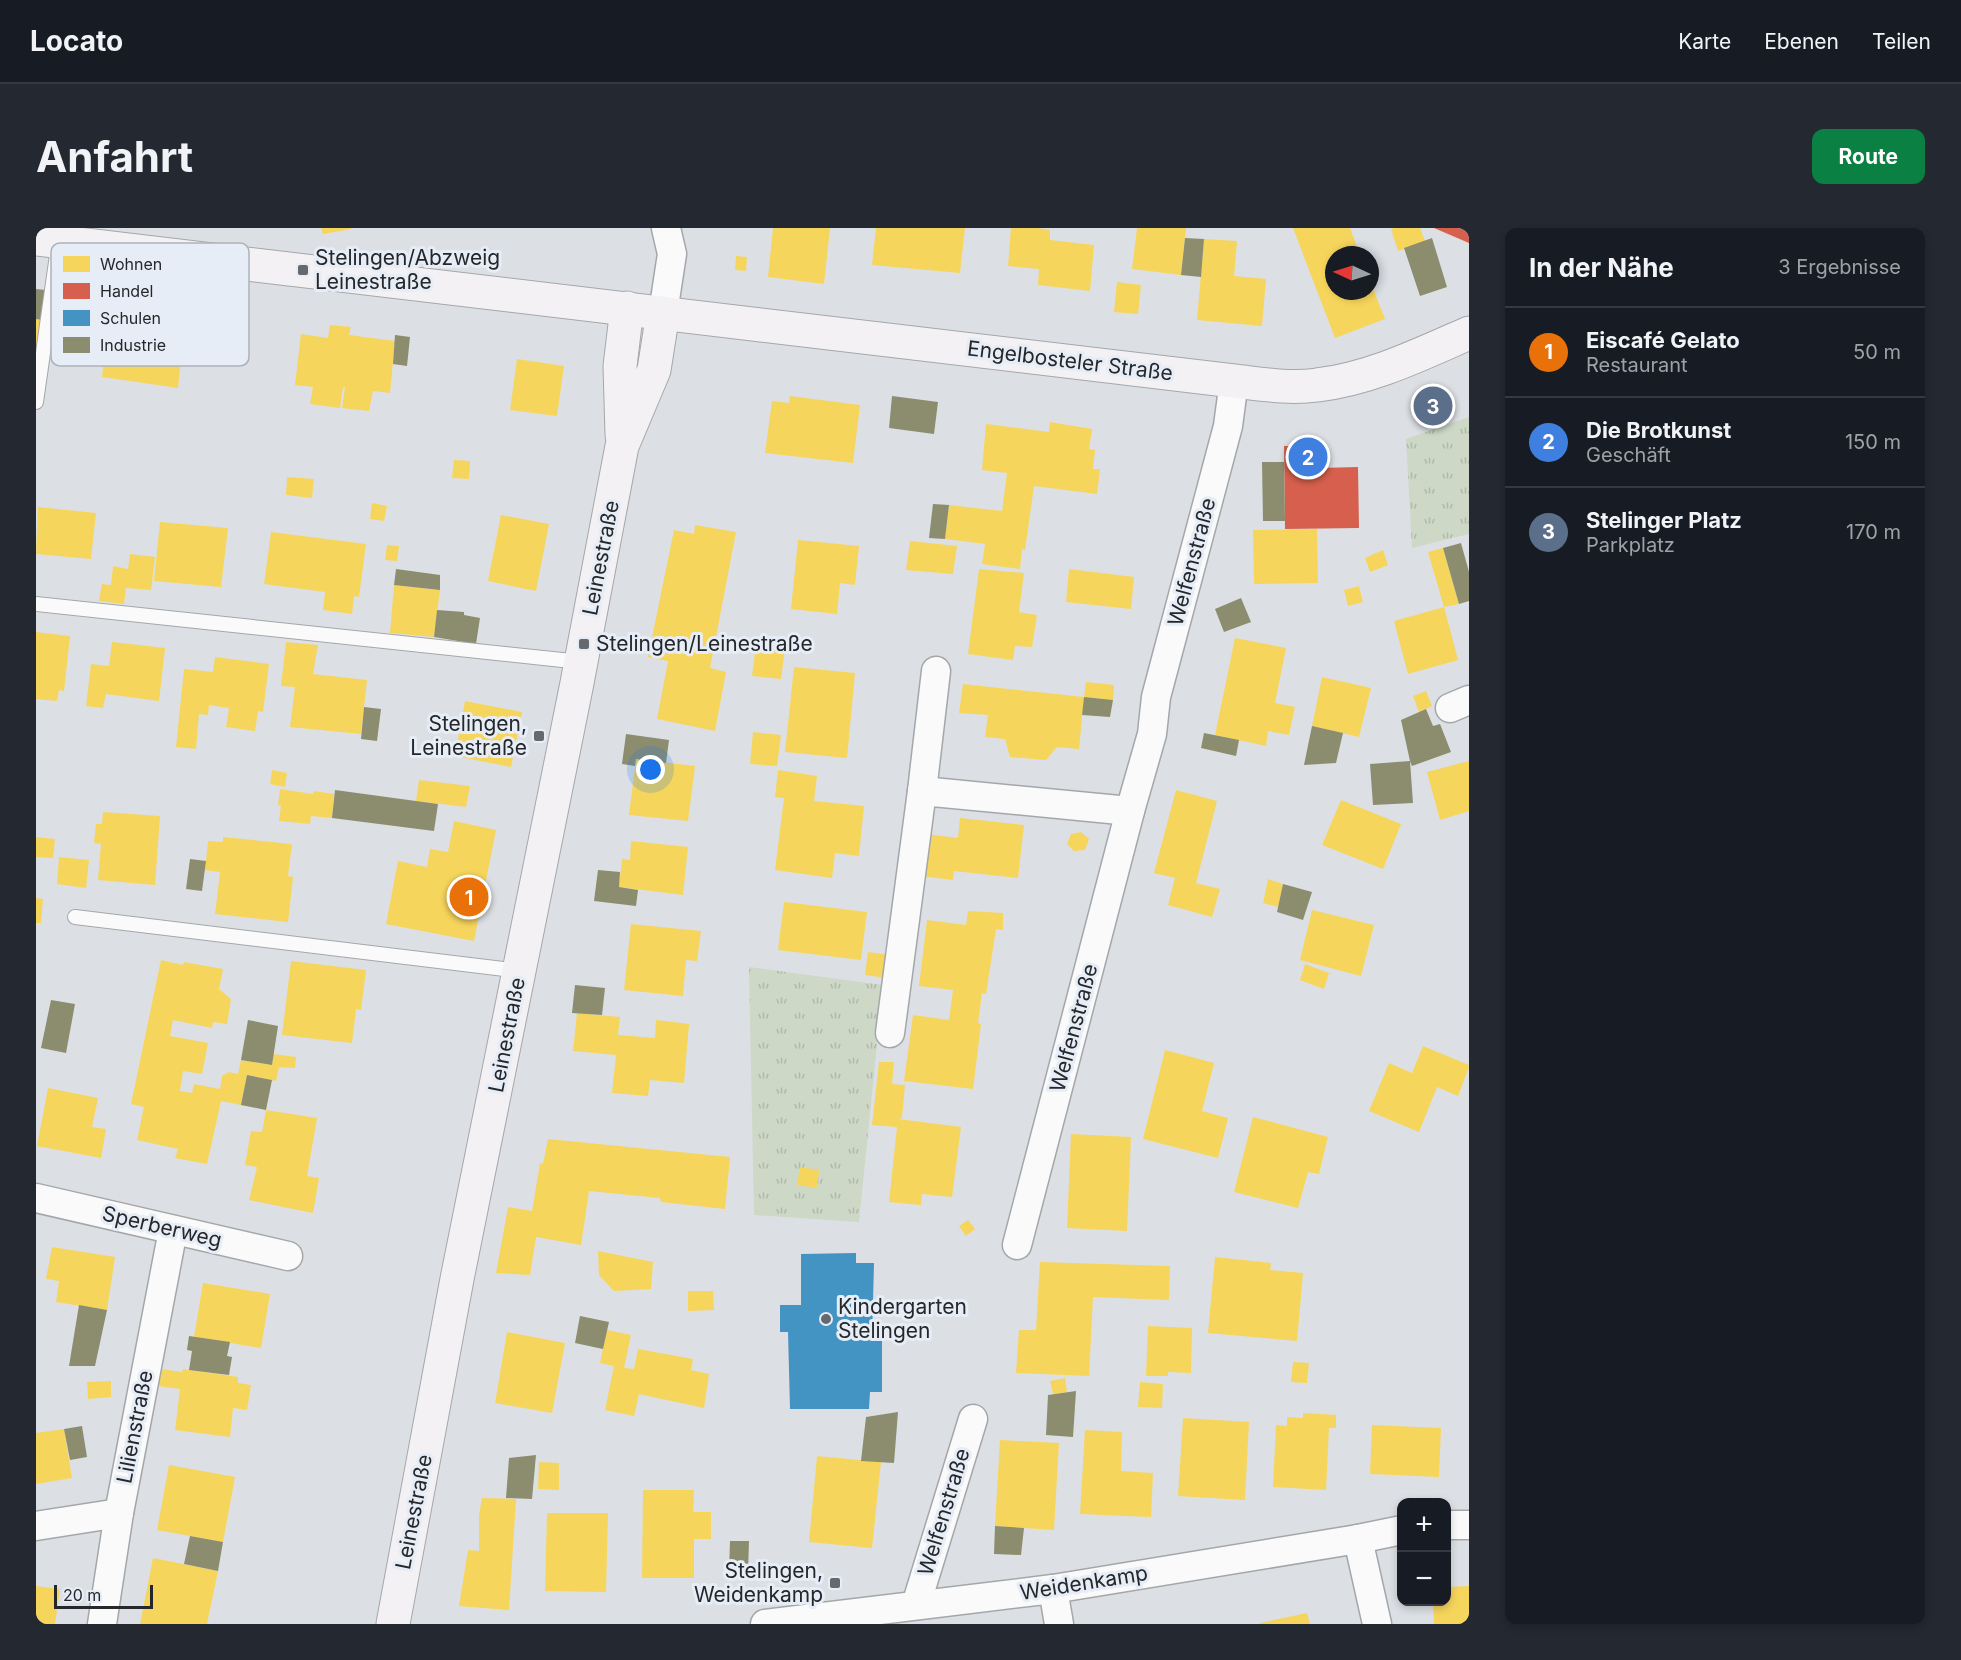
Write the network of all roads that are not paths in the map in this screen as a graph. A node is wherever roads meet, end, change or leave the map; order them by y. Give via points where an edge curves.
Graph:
1 (666, 228) edge
2 (48, 240) edge
3 (74, 243) edge
4 (249, 264) edge
5 (627, 308) junction
6 (663, 313) junction
7 (1469, 333) edge
8 (1234, 381) junction
9 (36, 402) edge
10 (622, 446) junction
11 (36, 604) edge
12 (581, 662) junction
13 (936, 671) dead end
14 (922, 791) junction
15 (1130, 811) junction
16 (75, 917) dead end
17 (520, 971) junction
18 (890, 1034) dead end
19 (36, 1198) edge
20 (172, 1230) junction
21 (1017, 1245) dead end
22 (288, 1256) dead end
23 (973, 1419) dead end
24 (119, 1513) junction
25 (1451, 1525) edge
26 (1469, 1525) edge
27 (36, 1526) edge
28 (1397, 1531) edge
29 (1358, 1539) junction
30 (1053, 1588) junction
31 (916, 1605) junction
32 (795, 1622) edge
33 (102, 1624) edge
34 (393, 1624) edge
35 (765, 1624) edge
36 (1059, 1624) edge
37 (1377, 1624) edge

1 - 6 street via 672,254
2 - 3 street, Engelbosteler Straße
2 - 9 lane
4 - 5 street, Engelbosteler Straße
5 - 6 street, Engelbosteler Straße
5 - 10 street, Leinestraße via 620,366
6 - 8 street, Engelbosteler Straße
6 - 10 street, Leinestraße via 654,370
7 - 8 street, Engelbosteler Straße via 1354,378 1316,386
8 - 15 street, Welfenstraße via 1228,426 1156,696 1152,734
10 - 12 street, Leinestraße
11 - 12 lane
12 - 17 street, Leinestraße
13 - 14 street
14 - 15 street
14 - 18 street
15 - 21 street, Welfenstraße
16 - 17 lane
17 - 34 street, Leinestraße via 457,1279
19 - 20 street, Sperberweg
20 - 22 street, Sperberweg
20 - 24 street, Lilienstraße
23 - 31 street, Welfenstraße
24 - 27 street
24 - 33 street, Lilienstraße
25 - 26 street
28 - 29 street, Weidenkamp
29 - 30 street, Weidenkamp
29 - 37 street
30 - 31 street, Weidenkamp
30 - 36 street
31 - 32 street, Weidenkamp
32 - 35 street, Weidenkamp

